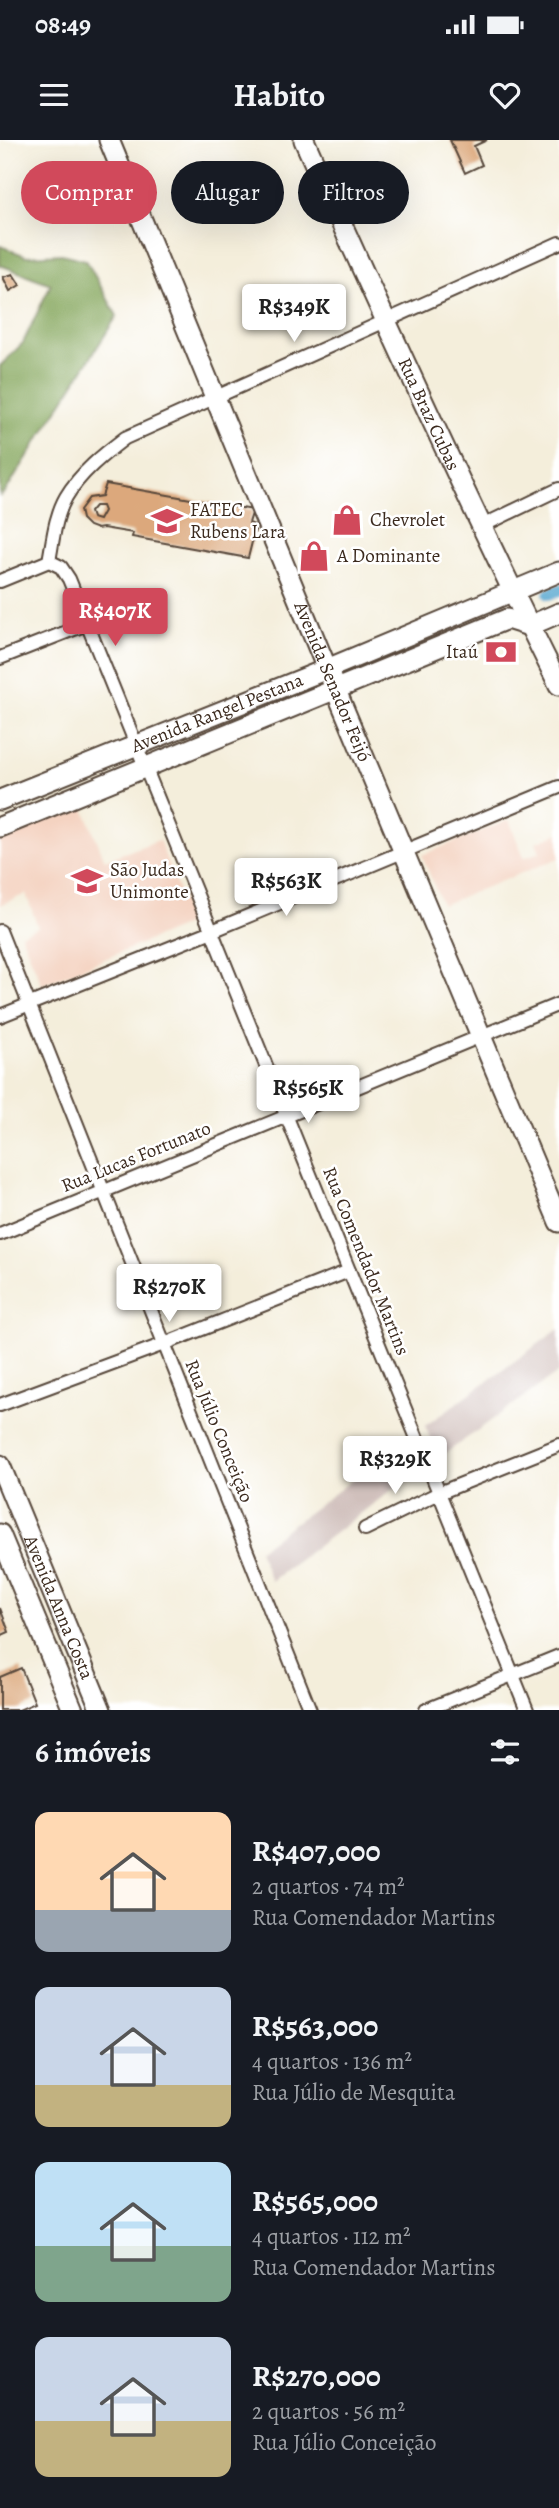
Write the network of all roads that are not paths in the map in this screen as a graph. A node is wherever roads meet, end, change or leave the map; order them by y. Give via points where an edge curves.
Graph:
1 (109, 140) edge
2 (304, 140) edge
3 (559, 243) edge
4 (386, 321) junction
5 (217, 397) junction
6 (559, 489) edge
7 (482, 526) junction
8 (49, 561) junction
9 (559, 572) edge
10 (0, 582) edge
11 (512, 592) junction
12 (559, 613) edge
13 (87, 624) junction
14 (529, 625) junction
15 (0, 657) edge
16 (327, 669) junction
17 (559, 685) edge
18 (336, 691) junction
19 (137, 746) junction
20 (146, 769) junction
21 (559, 787) edge
22 (0, 800) edge
23 (0, 827) edge
24 (404, 850) junction
25 (0, 931) edge
26 (212, 932) junction
27 (29, 1004) junction
28 (559, 1004) edge
29 (0, 1016) edge
30 (482, 1035) junction
31 (286, 1116) junction
32 (103, 1191) junction
33 (559, 1222) edge
34 (0, 1234) edge
35 (349, 1271) junction
36 (164, 1344) junction
37 (0, 1405) edge
38 (559, 1445) edge
39 (0, 1465) edge
40 (439, 1493) junction
41 (365, 1529) dead end
42 (0, 1534) edge
43 (559, 1657) edge
44 (513, 1675) junction
45 (73, 1710) edge
46 (101, 1710) edge
47 (310, 1710) edge
48 (426, 1710) edge
49 (527, 1710) edge

1 - 5 main road, Avenida Senador Feijó
2 - 4 main road, Rua Braz Cubas
3 - 4 street
4 - 5 street
4 - 7 main road, Rua Braz Cubas
5 - 8 street via 125,438 83,475 66,497
5 - 16 main road, Avenida Senador Feijó
6 - 7 street
7 - 11 main road, Rua Braz Cubas
8 - 10 street
8 - 13 street, Rua Comendador Martins via 67,575
9 - 11 main road, Avenida Rangel Pestana
11 - 14 main road, Rua Braz Cubas
11 - 16 main road, Avenida Rangel Pestana
12 - 14 main road
13 - 15 street
13 - 19 street, Rua Comendador Martins
14 - 17 main road, Rua Braz Cubas
14 - 18 main road, Avenida Rangel Pestana via 507,620
16 - 18 main road, Avenida Senador Feijó
16 - 19 main road, Avenida Rangel Pestana
18 - 20 main road, Avenida Rangel Pestana
18 - 24 main road, Avenida Senador Feijó
19 - 20 street, Rua Comendador Martins
19 - 22 main road, Avenida Rangel Pestana
20 - 23 main road, Avenida Rangel Pestana
20 - 26 street, Rua Comendador Martins
21 - 24 street
24 - 26 street
24 - 30 main road, Avenida Senador Feijó
25 - 27 street, Rua Júlio Conceição
26 - 27 street
26 - 31 street, Rua Comendador Martins
27 - 29 street
27 - 32 street, Rua Júlio Conceição
28 - 30 street, Rua Lucas Fortunato
30 - 31 street, Rua Lucas Fortunato
30 - 33 main road, Avenida Senador Feijó
31 - 32 street, Rua Lucas Fortunato
31 - 35 street, Rua Comendador Martins
32 - 34 street, Rua Lucas Fortunato
32 - 36 street, Rua Júlio Conceição
35 - 36 street
35 - 40 street, Rua Comendador Martins
36 - 37 street
36 - 47 street, Rua Júlio Conceição
38 - 40 street
39 - 46 main road, Avenida Anna Costa
40 - 41 street
40 - 44 street, Rua Comendador Martins
42 - 45 main road, Avenida Anna Costa
43 - 44 street
44 - 48 street
44 - 49 street, Rua Comendador Martins

